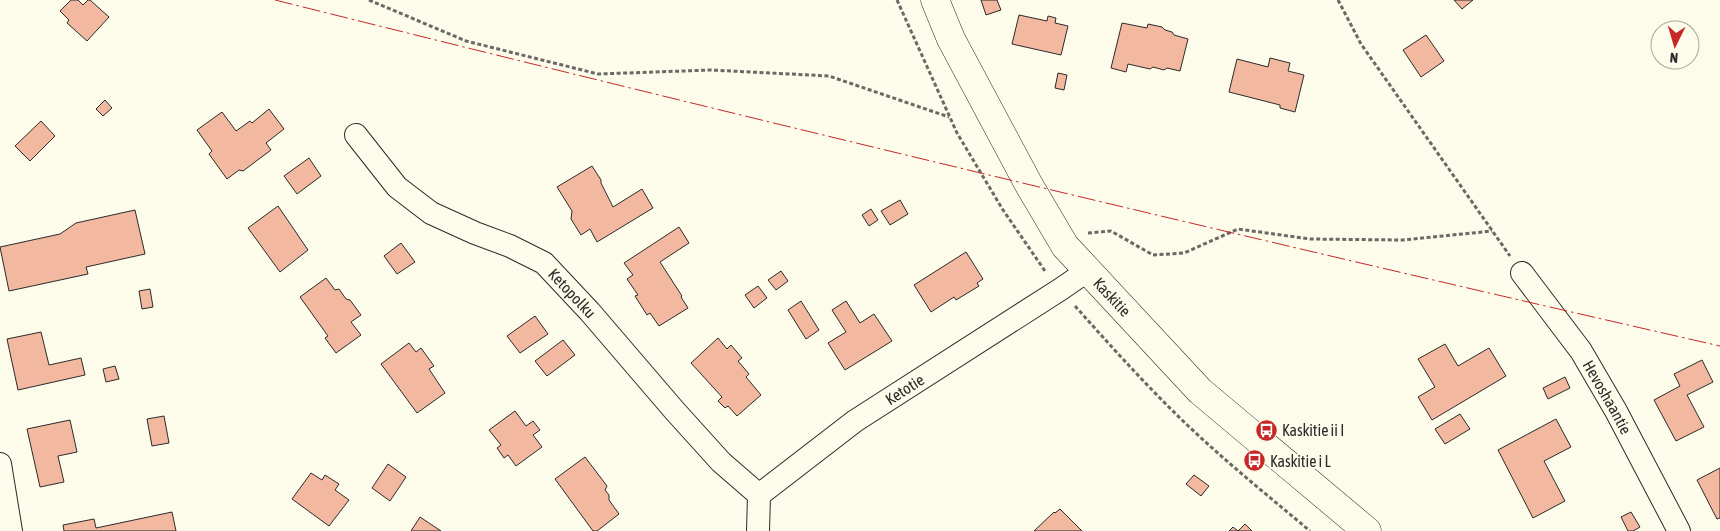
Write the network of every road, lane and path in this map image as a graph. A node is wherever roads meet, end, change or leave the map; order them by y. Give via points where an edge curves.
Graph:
1 (369, 0) edge
2 (935, 0) edge
3 (1338, 0) edge
4 (950, 117) dead end
5 (356, 135) dead end
6 (1492, 231) junction
7 (1057, 232) junction
8 (1087, 271) junction
9 (1522, 272) joint
10 (0, 464) edge
11 (759, 495) junction
12 (11, 531) edge
13 (758, 531) edge
14 (1367, 531) edge
15 (1679, 531) edge

1 - 4 path via 466,41 598,74 711,70 829,76
2 - 7 street, Kaskitie via 951,39
3 - 6 path via 1361,44
5 - 11 street, Ketopolku via 397,187 431,213 544,263 721,462
6 - 7 path via 1403,240 1319,239 1238,229 1184,253 1152,255 1111,231 1090,234
6 - 9 path
7 - 8 street, Kaskitie
8 - 11 street, Ketotie via 855,421
8 - 14 street, Kaskitie via 1200,391
9 - 15 street, Hevoshaantie via 1581,351
10 - 12 street
11 - 13 street

